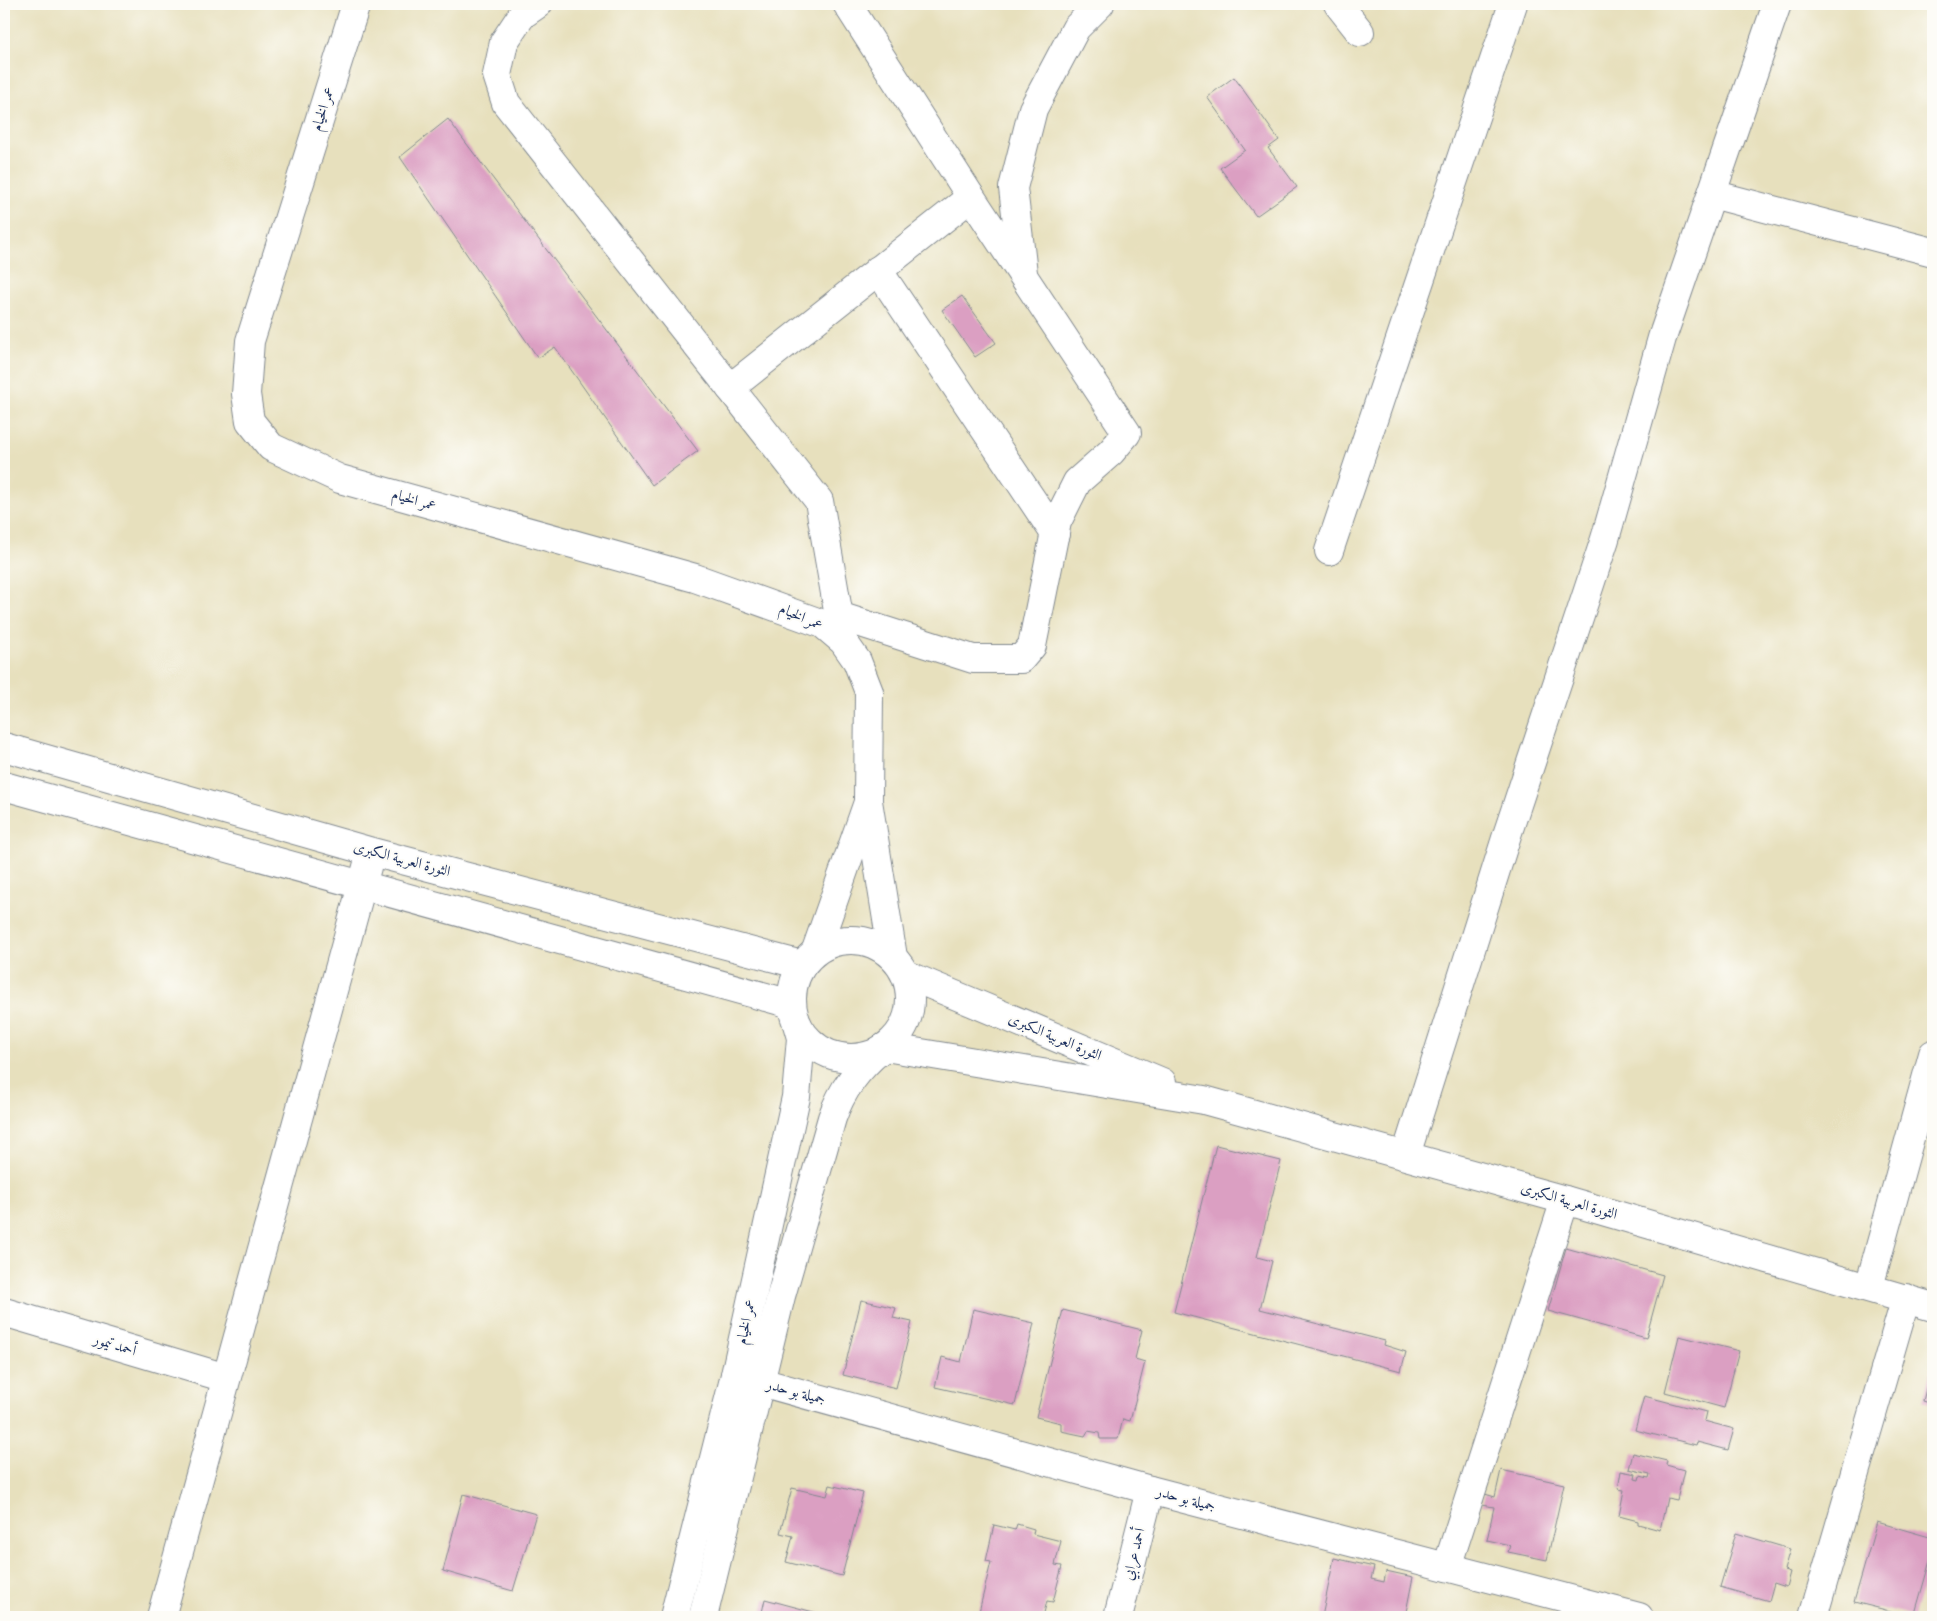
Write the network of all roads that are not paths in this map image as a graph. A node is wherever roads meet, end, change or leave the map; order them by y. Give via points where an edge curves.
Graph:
1 (356, 4) edge
2 (847, 4) edge
3 (1100, 4) edge
4 (1338, 4) edge
5 (1513, 4) edge
6 (1777, 4) edge
7 (531, 7) edge
8 (1360, 32) dead end
9 (1712, 194) junction
10 (971, 197) junction
11 (1933, 252) edge
12 (878, 270) junction
13 (1024, 277) junction
14 (730, 388) junction
15 (1055, 534) junction
16 (1330, 552) dead end
17 (841, 628) junction
18 (4, 746) edge
19 (4, 786) edge
20 (868, 801) junction
21 (372, 852) junction
22 (361, 885) junction
23 (809, 958) junction
24 (899, 965) junction
25 (794, 1014) junction
26 (882, 1049) junction
27 (1933, 1054) edge
28 (1204, 1100) junction
29 (1406, 1155) junction
30 (1565, 1200) junction
31 (1869, 1287) junction
32 (1906, 1298) junction
33 (1933, 1307) edge
34 (4, 1312) edge
35 (226, 1378) junction
36 (748, 1379) junction
37 (1150, 1490) junction
38 (1446, 1567) junction
39 (161, 1617) edge
40 (674, 1617) edge
41 (703, 1617) edge
42 (1118, 1617) edge
43 (1639, 1617) edge
44 (1813, 1617) edge

1 - 17 street, عمر الخيام via 250,340 246,394 250,421 272,447 340,479 695,578
2 - 10 street
3 - 13 street via 1076,28 1033,109 1014,188
4 - 8 street
5 - 16 street
6 - 9 street
7 - 14 street via 504,42 498,75 506,103
9 - 11 street
9 - 29 street via 1662,338 1605,539
10 - 12 street
10 - 13 street
12 - 14 street
12 - 15 street
13 - 15 street via 1127,433 1077,482 1057,522
14 - 17 street via 819,501
15 - 17 street via 1032,646 1021,659 973,659
17 - 20 street, عمر الخيام via 869,692
18 - 21 street, الثورة العربية الكبرى
19 - 22 street
20 - 23 street, عمر الخيام
20 - 24 street, عمر الخيام
21 - 22 street
21 - 23 street, الثورة العربية الكبرى
22 - 25 street
22 - 35 street
23 - 24 street via 835,941 856,940 876,945
23 - 25 street via 793,983
24 - 26 street via 910,994 908,1014 899,1033
24 - 28 street, الثورة العربية الكبرى
25 - 26 street via 808,1040 825,1052 845,1058 866,1056
25 - 36 street, عمر الخيام via 800,1038 796,1097
26 - 28 street, الثورة العربية الكبرى
26 - 36 street, عمر الخيام via 860,1068 837,1105 782,1296
27 - 31 street
28 - 29 street, الثورة العربية الكبرى
29 - 30 street, الثورة العربية الكبرى
30 - 31 street, الثورة العربية الكبرى
30 - 38 street
31 - 32 street, الثورة العربية الكبرى
32 - 33 street, الثورة العربية الكبرى
32 - 44 street
34 - 35 street, أحمد تيمور
35 - 39 street
36 - 37 street, جميلة بو حدر
36 - 40 street, عمر الخيام
36 - 41 street, عمر الخيام
37 - 38 street, جميلة بو حدر
37 - 42 street, أحمد عرابي
38 - 43 street, جميلة بو حدر

